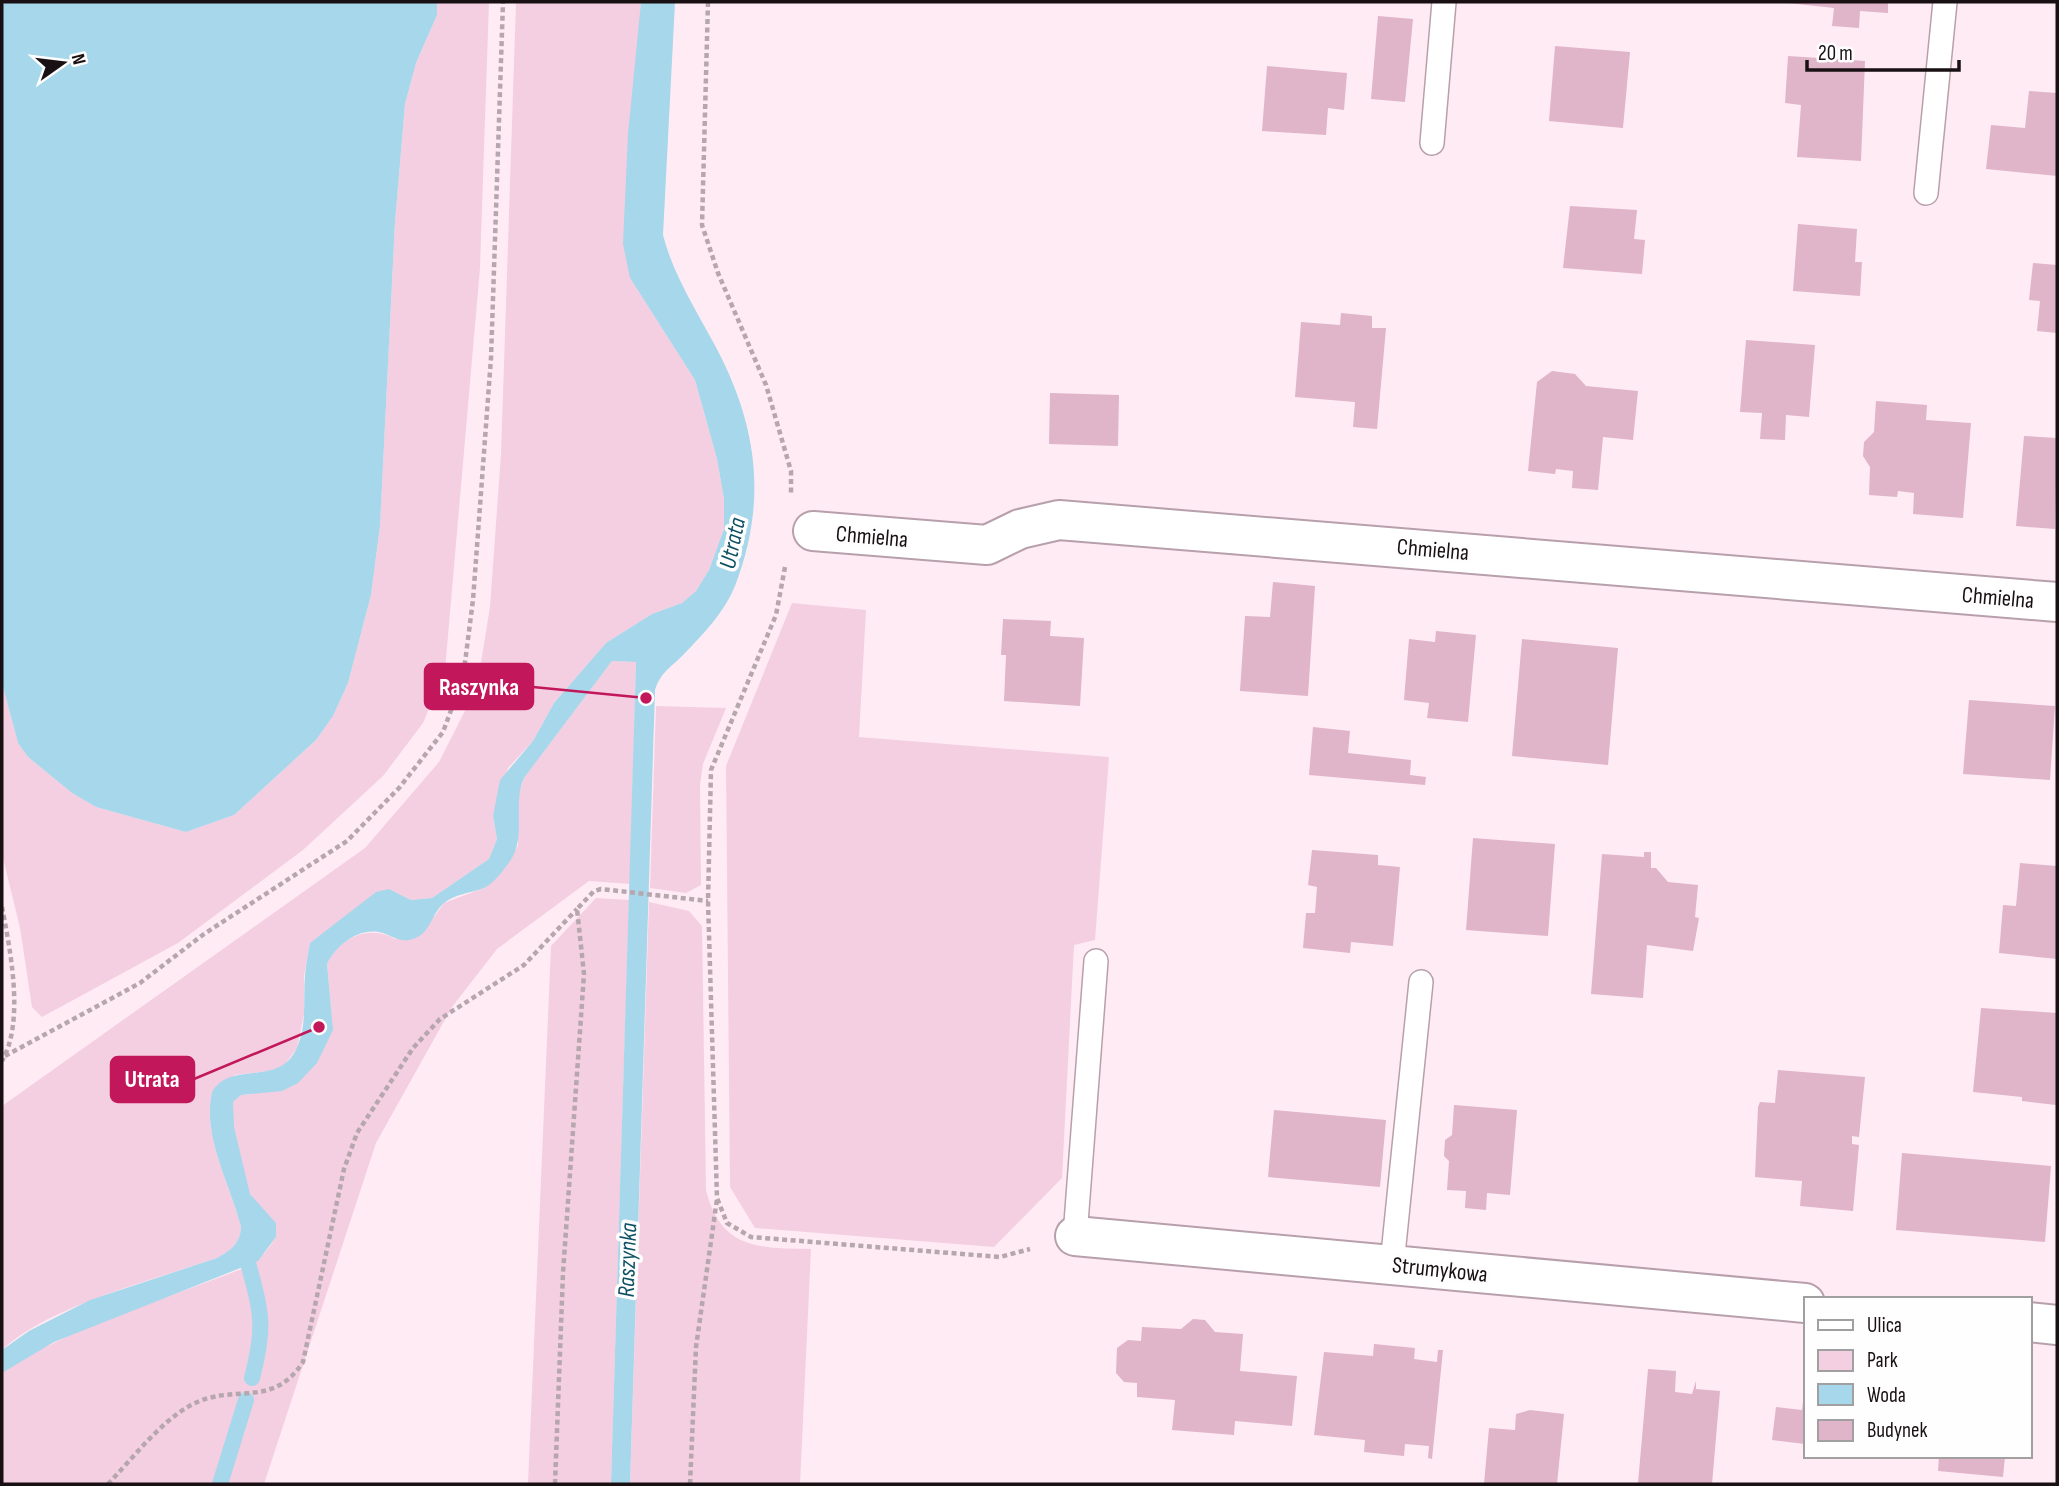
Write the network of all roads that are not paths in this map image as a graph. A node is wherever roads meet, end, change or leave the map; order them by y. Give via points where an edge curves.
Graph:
1 (1444, 2) edge
2 (1945, 2) edge
3 (1432, 143) dead end
4 (1926, 193) dead end
5 (813, 531) road end
6 (2057, 602) edge
7 (1096, 961) dead end
8 (1421, 982) dead end
9 (1074, 1236) joint
10 (1392, 1264) junction
11 (1804, 1303) edge
12 (2031, 1322) edge
13 (2057, 1325) edge

1 - 3 lane
2 - 4 lane
5 - 6 street, Chmielna via 987,545 1020,529 1059,520
7 - 9 lane
8 - 10 lane
9 - 10 street, Strumykowa
10 - 11 street, Strumykowa
12 - 13 street

